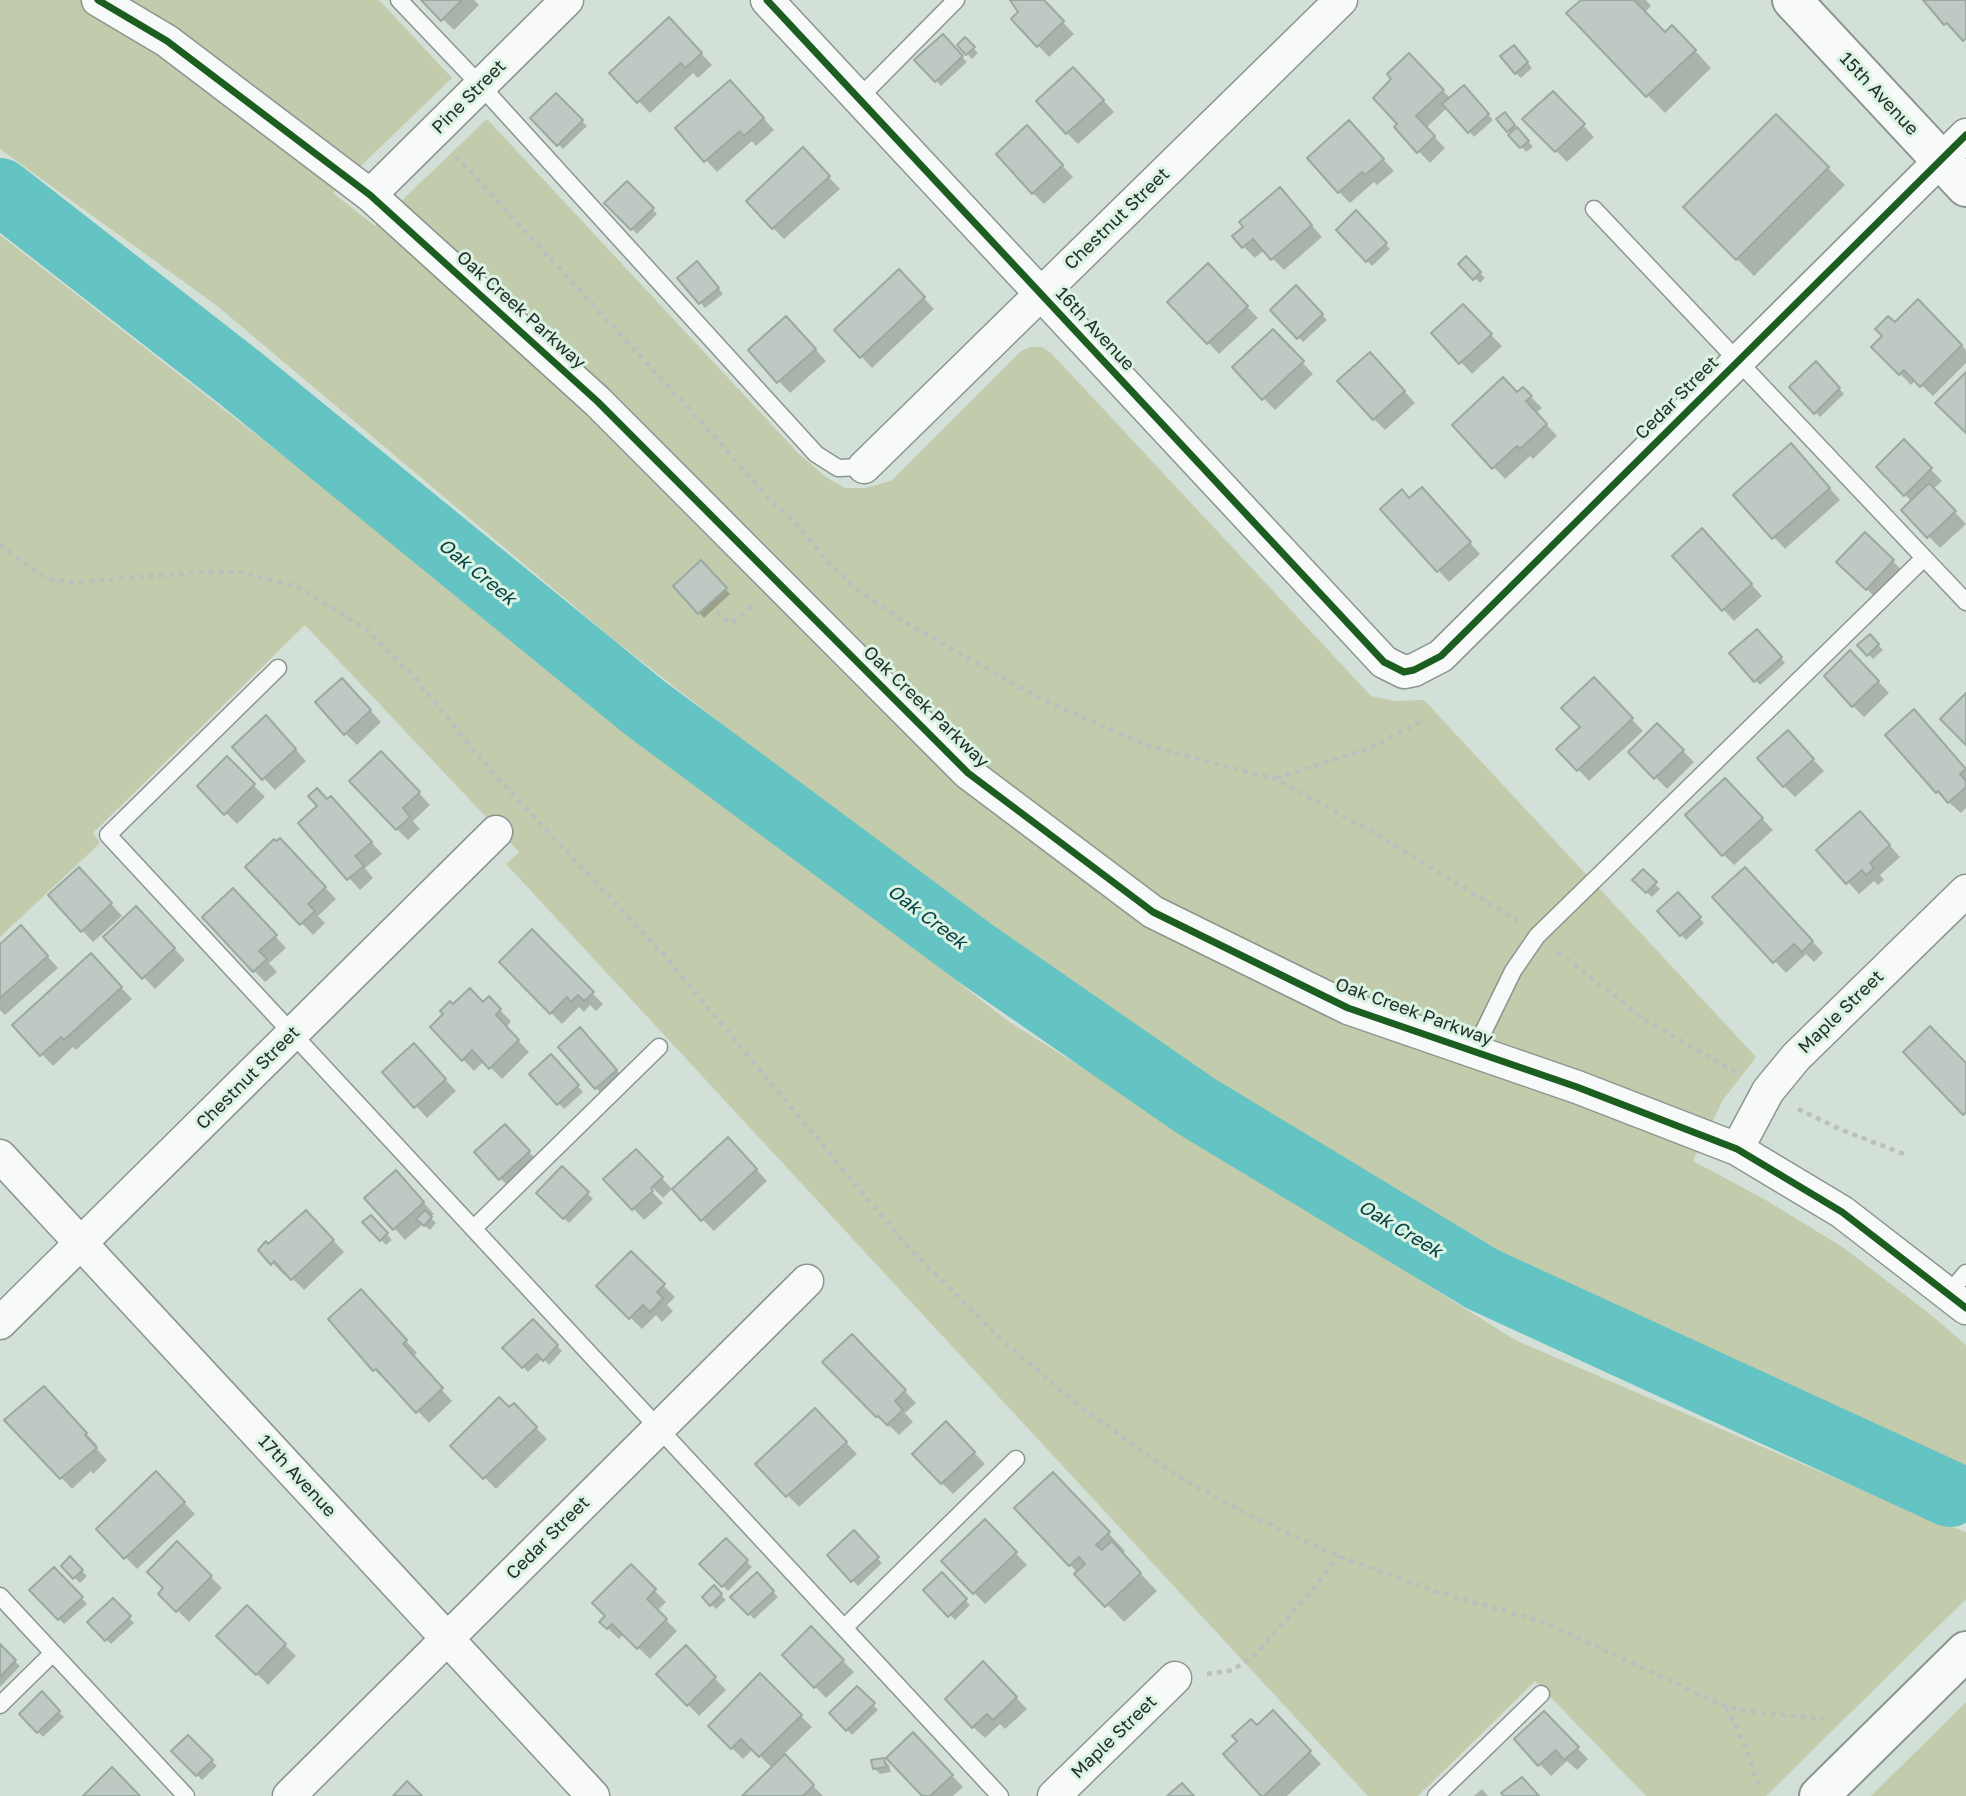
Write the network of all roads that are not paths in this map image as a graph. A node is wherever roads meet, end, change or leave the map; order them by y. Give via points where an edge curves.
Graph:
1 (98, 0) edge
2 (399, 0) edge
3 (567, 0) edge
4 (767, 0) edge
5 (956, 0) edge
6 (1341, 0) edge
7 (1792, 0) edge
8 (481, 86) junction
9 (859, 98) junction
10 (1953, 147) edge
11 (1966, 187) edge
12 (370, 195) junction
13 (1594, 209) dead end
14 (1041, 294) junction
15 (1737, 360) junction
16 (864, 467) joint
17 (1924, 558) junction
18 (1966, 602) edge
19 (278, 668) dead end
20 (1404, 672) joint
21 (496, 832) dead end
22 (1966, 891) edge
23 (293, 1034) junction
24 (659, 1047) dead end
25 (1474, 1051) junction
26 (1737, 1149) junction
27 (0, 1156) edge
28 (474, 1228) junction
29 (80, 1243) junction
30 (807, 1281) dead end
31 (1960, 1291) edge
32 (0, 1324) edge
33 (659, 1428) junction
34 (1016, 1459) dead end
35 (0, 1595) edge
36 (844, 1628) junction
37 (447, 1638) junction
38 (1966, 1651) edge
39 (53, 1653) junction
40 (1175, 1678) road end
41 (1541, 1694) dead end
42 (0, 1704) edge
43 (186, 1796) edge
44 (289, 1796) edge
45 (593, 1796) edge
46 (1000, 1796) edge
47 (1054, 1796) edge
48 (1436, 1796) edge
49 (1819, 1796) edge

1 - 12 street, Oak Creek Parkway via 167,41
2 - 8 lane
3 - 8 street, Pine Street
4 - 9 street, 16th Avenue
5 - 9 lane
6 - 14 street, Chestnut Street
7 - 10 street, 15th Avenue
8 - 12 street, Pine Street
8 - 16 lane via 816,454 838,468
9 - 14 street, 16th Avenue
10 - 11 street, 15th Avenue
10 - 15 street, Cedar Street
12 - 25 street, Oak Creek Parkway via 598,402 968,773 1153,912 1348,1008
13 - 15 lane
14 - 16 street, Chestnut Street
14 - 20 street, 16th Avenue via 1384,662
15 - 17 lane
15 - 20 street, Cedar Street via 1441,656
17 - 18 lane
17 - 25 lane via 1537,936 1513,971
19 - 23 lane via 108,835
21 - 23 street, Chestnut Street
22 - 26 street, Maple Street via 1796,1057 1768,1091
23 - 28 lane
23 - 29 street, Chestnut Street
24 - 28 lane
25 - 26 street, Oak Creek Parkway
26 - 31 street, Oak Creek Parkway
27 - 29 street, 17th Avenue
28 - 33 lane
29 - 32 street, Chestnut Street
29 - 37 street, 17th Avenue
30 - 33 street, Cedar Street
33 - 36 lane
33 - 37 street, Cedar Street
34 - 36 lane
35 - 39 lane
36 - 46 lane
37 - 44 street, Cedar Street
37 - 45 street, 17th Avenue
38 - 49 street
39 - 42 lane
39 - 43 lane
40 - 47 street, Maple Street
41 - 48 lane

